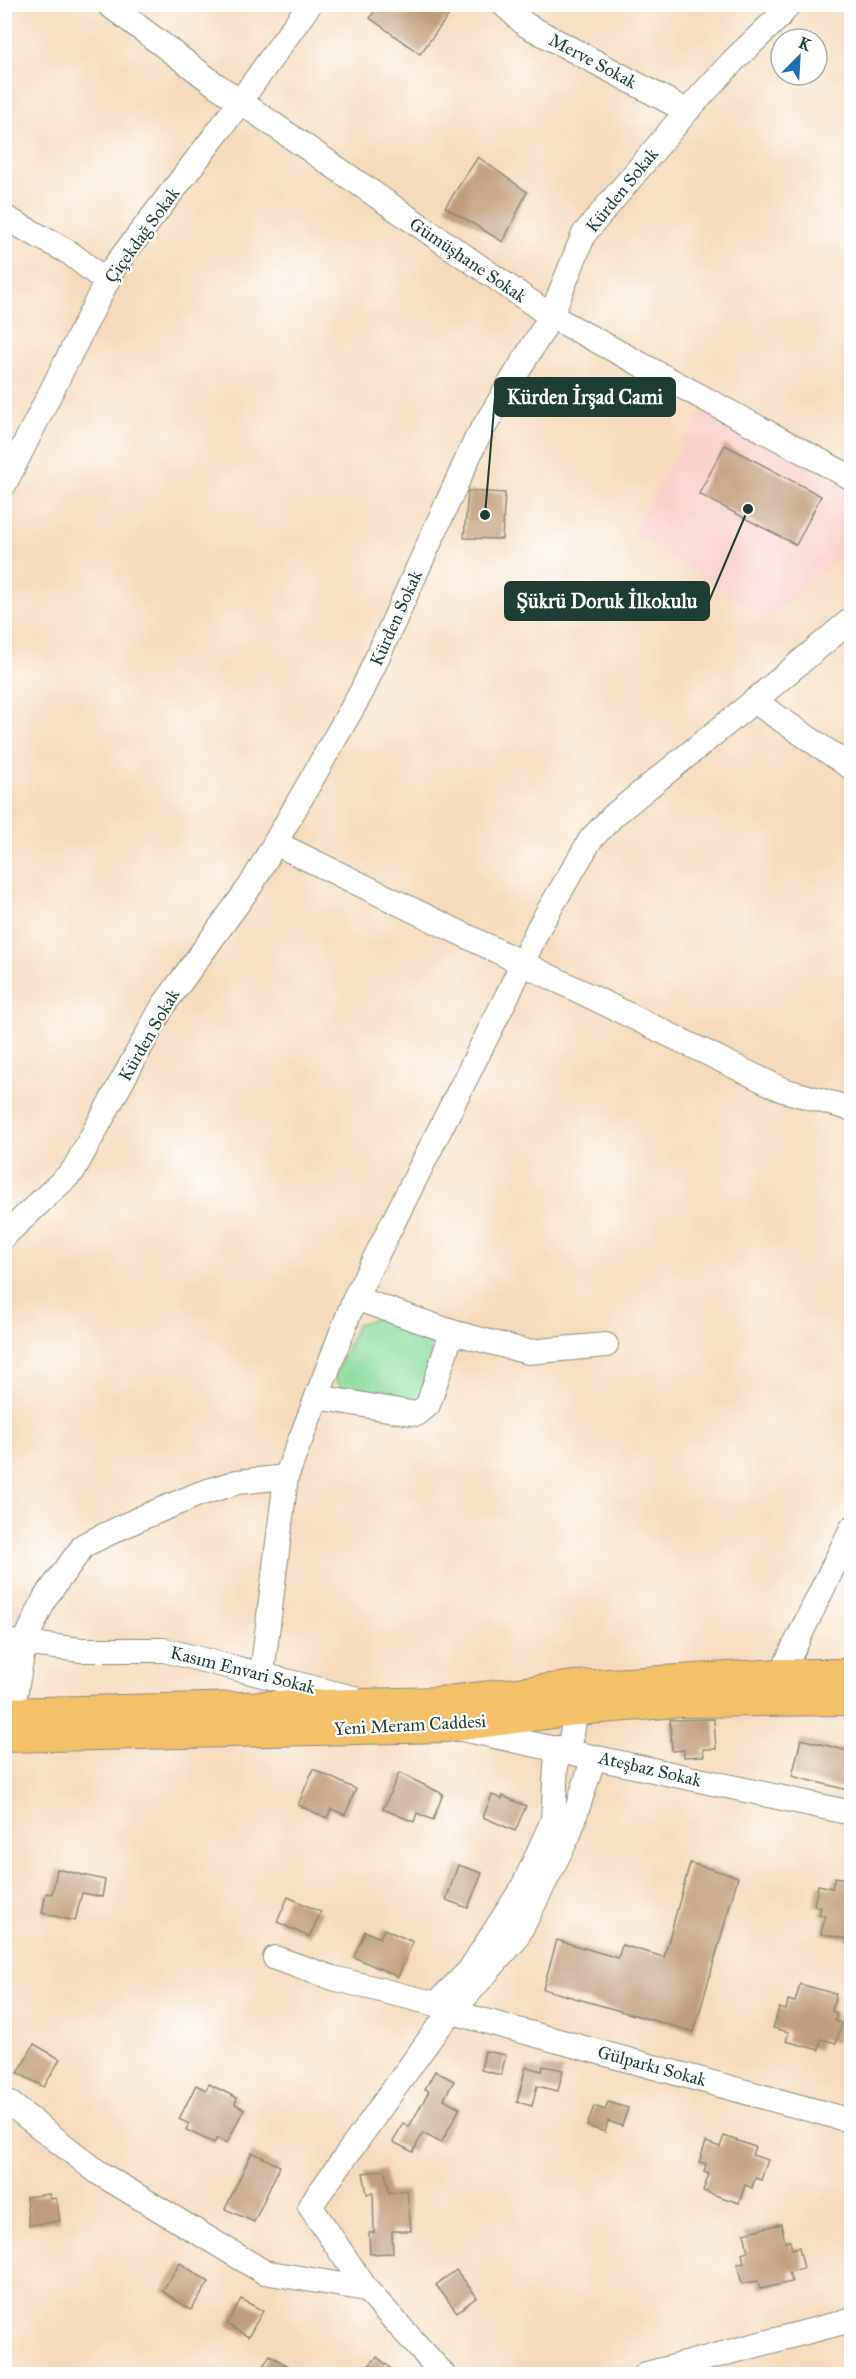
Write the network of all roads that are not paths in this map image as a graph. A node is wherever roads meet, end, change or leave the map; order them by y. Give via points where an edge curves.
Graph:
1 (108, 4) edge
2 (310, 4) edge
3 (503, 4) edge
4 (789, 4) edge
5 (238, 101) junction
6 (687, 111) junction
7 (4, 217) edge
8 (107, 282) junction
9 (550, 316) junction
10 (852, 478) edge
11 (4, 485) edge
12 (852, 619) edge
13 (754, 702) junction
14 (852, 768) edge
15 (275, 843) junction
16 (522, 962) junction
17 (852, 1109) edge
18 (4, 1236) edge
19 (355, 1298) junction
20 (452, 1332) junction
21 (606, 1346) dead end
22 (316, 1397) junction
23 (286, 1477) junction
24 (852, 1528) edge
25 (14, 1643) edge
26 (262, 1674) junction
27 (781, 1674) junction
28 (852, 1674) edge
29 (852, 1700) edge
30 (372, 1703) junction
31 (576, 1710) junction
32 (7, 1721) edge
33 (447, 1727) junction
34 (563, 1750) junction
35 (594, 1757) junction
36 (852, 1813) edge
37 (275, 1958) dead end
38 (452, 2012) junction
39 (4, 2099) edge
40 (852, 2121) edge
41 (366, 2289) junction
42 (852, 2320) edge
43 (712, 2366) edge
44 (443, 2374) edge
45 (646, 2374) edge

1 - 5 street, Gümüşhane Sokak
2 - 5 street, Çiçekdağ Sokak
3 - 6 street, Merve Sokak via 526,25
4 - 6 street, Kürden Sokak
5 - 8 street, Çiçekdağ Sokak via 114,267
5 - 9 street, Gümüşhane Sokak
6 - 9 street, Kürden Sokak via 584,234
7 - 8 street via 70,253
8 - 11 street, Çiçekdağ Sokak
9 - 10 street, Gümüşhane Sokak
9 - 15 street, Kürden Sokak via 477,440 362,691
12 - 13 street
13 - 14 street
13 - 16 street via 614,814 591,838 538,927
15 - 16 street
15 - 18 street, Kürden Sokak via 251,885 163,1006 73,1172
16 - 17 street via 783,1090
16 - 19 street
19 - 20 street
19 - 22 street
20 - 21 street via 528,1352
20 - 22 street via 428,1405 417,1414
22 - 23 street
23 - 25 street via 237,1482 199,1494 84,1545
23 - 26 street
24 - 27 street
25 - 26 street, Kasım Envari Sokak via 82,1650 164,1650
25 - 32 street
26 - 30 street, Kasım Envari Sokak
27 - 28 main road, Yeni Meram Caddesi
27 - 30 main road, Yeni Meram Caddesi via 576,1686 440,1702
29 - 31 main road, Yeni Meram Caddesi via 679,1702
30 - 32 main road, Yeni Meram Caddesi
31 - 33 main road, Yeni Meram Caddesi
31 - 34 street
32 - 33 main road, Yeni Meram Caddesi
33 - 34 street, Ateşbaz Sokak
34 - 35 street, Ateşbaz Sokak
34 - 37 street via 553,1820 523,1887 470,1971 436,2004 333,1978
35 - 36 street, Ateşbaz Sokak
35 - 38 street via 569,1834 516,1939
38 - 40 street, Gülparkı Sokak
38 - 41 street via 310,2206
39 - 41 street via 99,2173 264,2272
41 - 44 street
42 - 43 street
43 - 45 street

